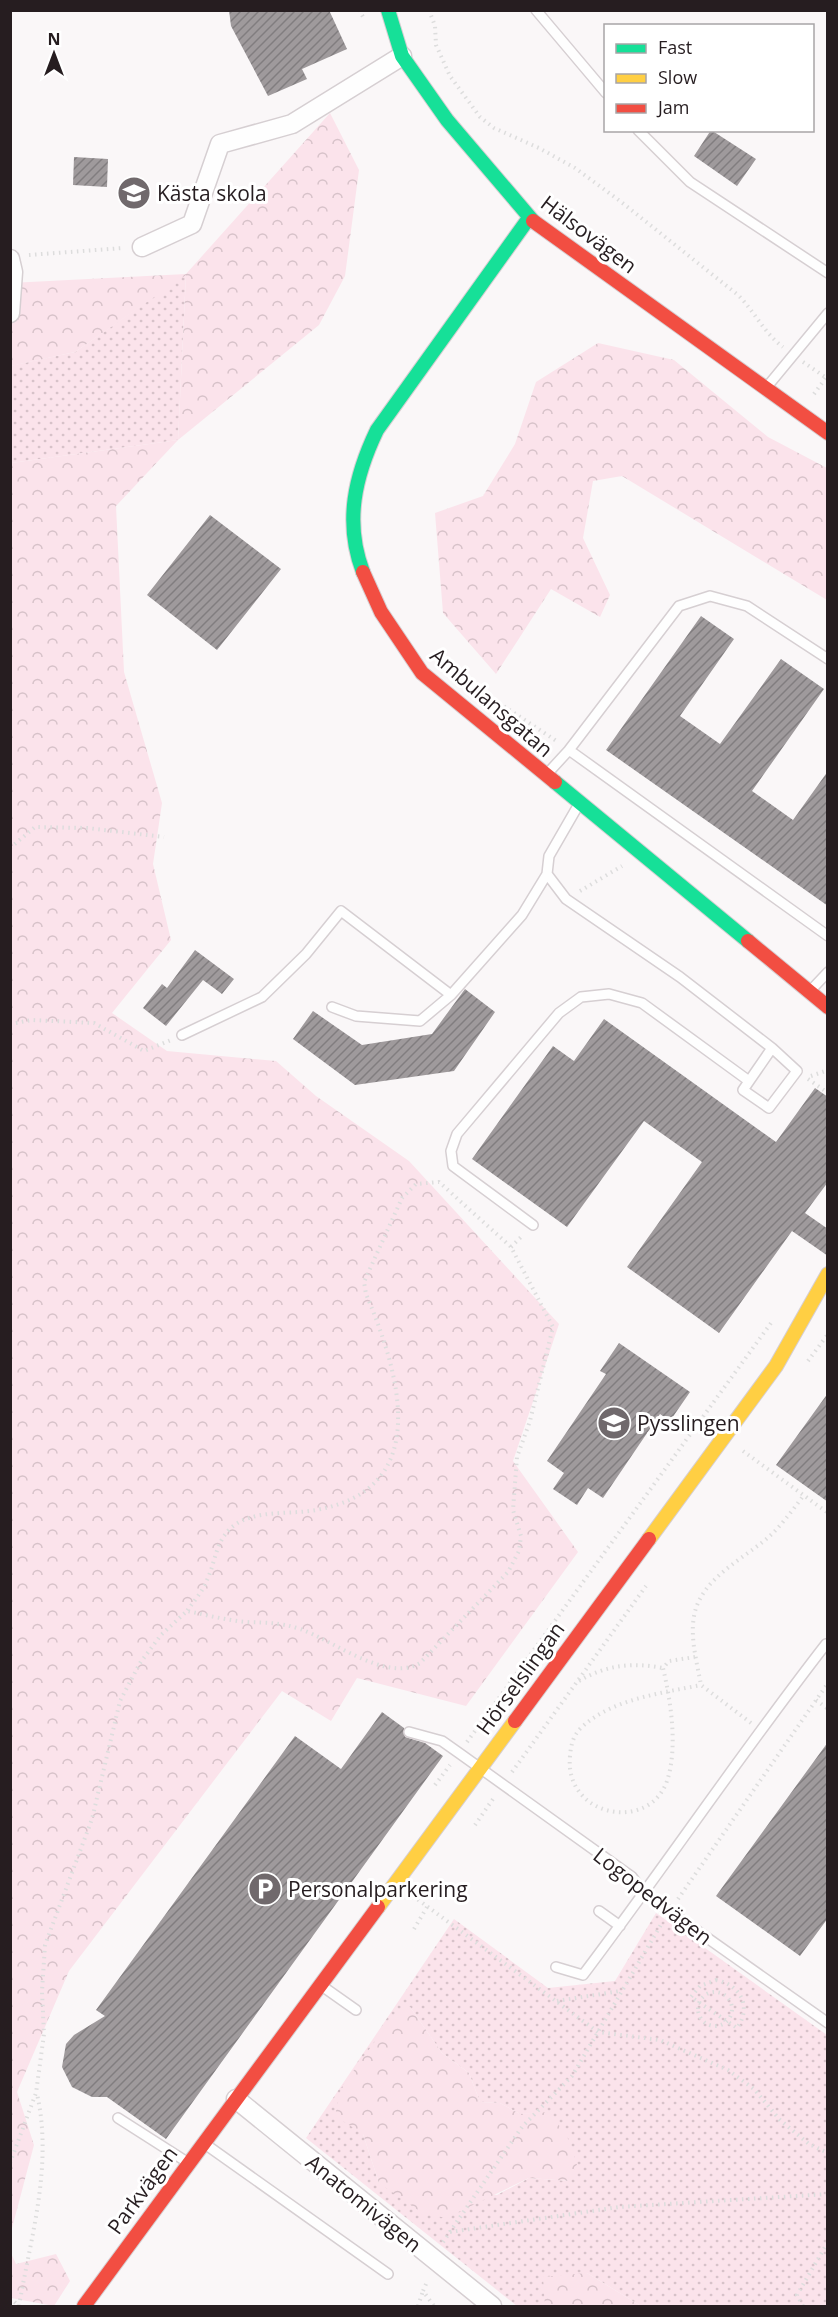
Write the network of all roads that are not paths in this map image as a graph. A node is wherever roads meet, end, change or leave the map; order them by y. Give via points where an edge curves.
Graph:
1 (388, 10) edge
2 (536, 10) edge
3 (402, 56) junction
4 (604, 91) edge
5 (640, 132) edge
6 (529, 218) junction
7 (142, 246) road end
8 (16, 257) edge
9 (828, 273) edge
10 (12, 306) edge
11 (828, 314) edge
12 (765, 389) junction
13 (828, 433) edge
14 (828, 659) edge
15 (569, 750) junction
16 (545, 776) junction
17 (579, 804) junction
18 (547, 874) junction
19 (828, 936) edge
20 (828, 972) edge
21 (808, 993) junction
22 (451, 995) junction
23 (332, 1007) dead end
24 (828, 1007) edge
25 (182, 1035) road end
26 (772, 1048) junction
27 (749, 1081) junction
28 (533, 1225) dead end
29 (828, 1274) edge
30 (826, 1644) dead end
31 (409, 1732) dead end
32 (480, 1768) junction
33 (645, 1894) junction
34 (599, 1911) dead end
35 (620, 1926) junction
36 (556, 1967) dead end
37 (321, 1984) junction
38 (357, 2010) dead end
39 (828, 2023) edge
40 (236, 2099) junction
41 (118, 2118) dead end
42 (203, 2143) junction
43 (188, 2163) junction
44 (388, 2274) dead end
45 (84, 2307) edge
46 (492, 2307) edge

1 - 3 street, Hälsovägen
2 - 4 lane
3 - 6 street, Hälsovägen via 447,120
3 - 7 street via 292,124 220,144 192,224
5 - 9 lane via 690,182
6 - 12 street, Hälsovägen
6 - 16 street, Ambulansgatan via 381,421 354,494 354,534 362,571 396,639 422,673
8 - 10 street
11 - 12 lane
12 - 13 street, Hälsovägen
14 - 15 lane via 747,606 710,596 679,606
15 - 16 lane
15 - 19 lane
16 - 17 street, Ambulansgatan
17 - 18 lane via 549,856
17 - 21 street, Ambulansgatan
18 - 22 lane via 522,915
18 - 26 lane via 566,899 680,977
20 - 21 lane
21 - 24 street, Ambulansgatan
22 - 23 lane via 420,1021 356,1016
22 - 25 lane via 341,911 306,954 262,997
26 - 27 lane
26 - 27 lane via 797,1071 769,1108 743,1090
27 - 28 lane via 642,1003 609,994 581,997 544,1030 457,1134 451,1151 453,1166
29 - 32 street, Hörselslingan via 776,1366
30 - 33 lane via 760,1729
31 - 32 lane, Logopedvägen via 442,1742
32 - 33 lane, Logopedvägen via 632,1877
32 - 37 street, Hörselslingan
33 - 35 lane
33 - 39 lane, Logopedvägen
34 - 35 lane
35 - 36 lane via 583,1975
37 - 38 lane
37 - 40 street, Hörselslingan
40 - 42 street, Parkvägen
40 - 46 street, Anatomivägen
41 - 43 lane
42 - 43 street, Parkvägen
42 - 44 lane
43 - 45 street, Parkvägen

